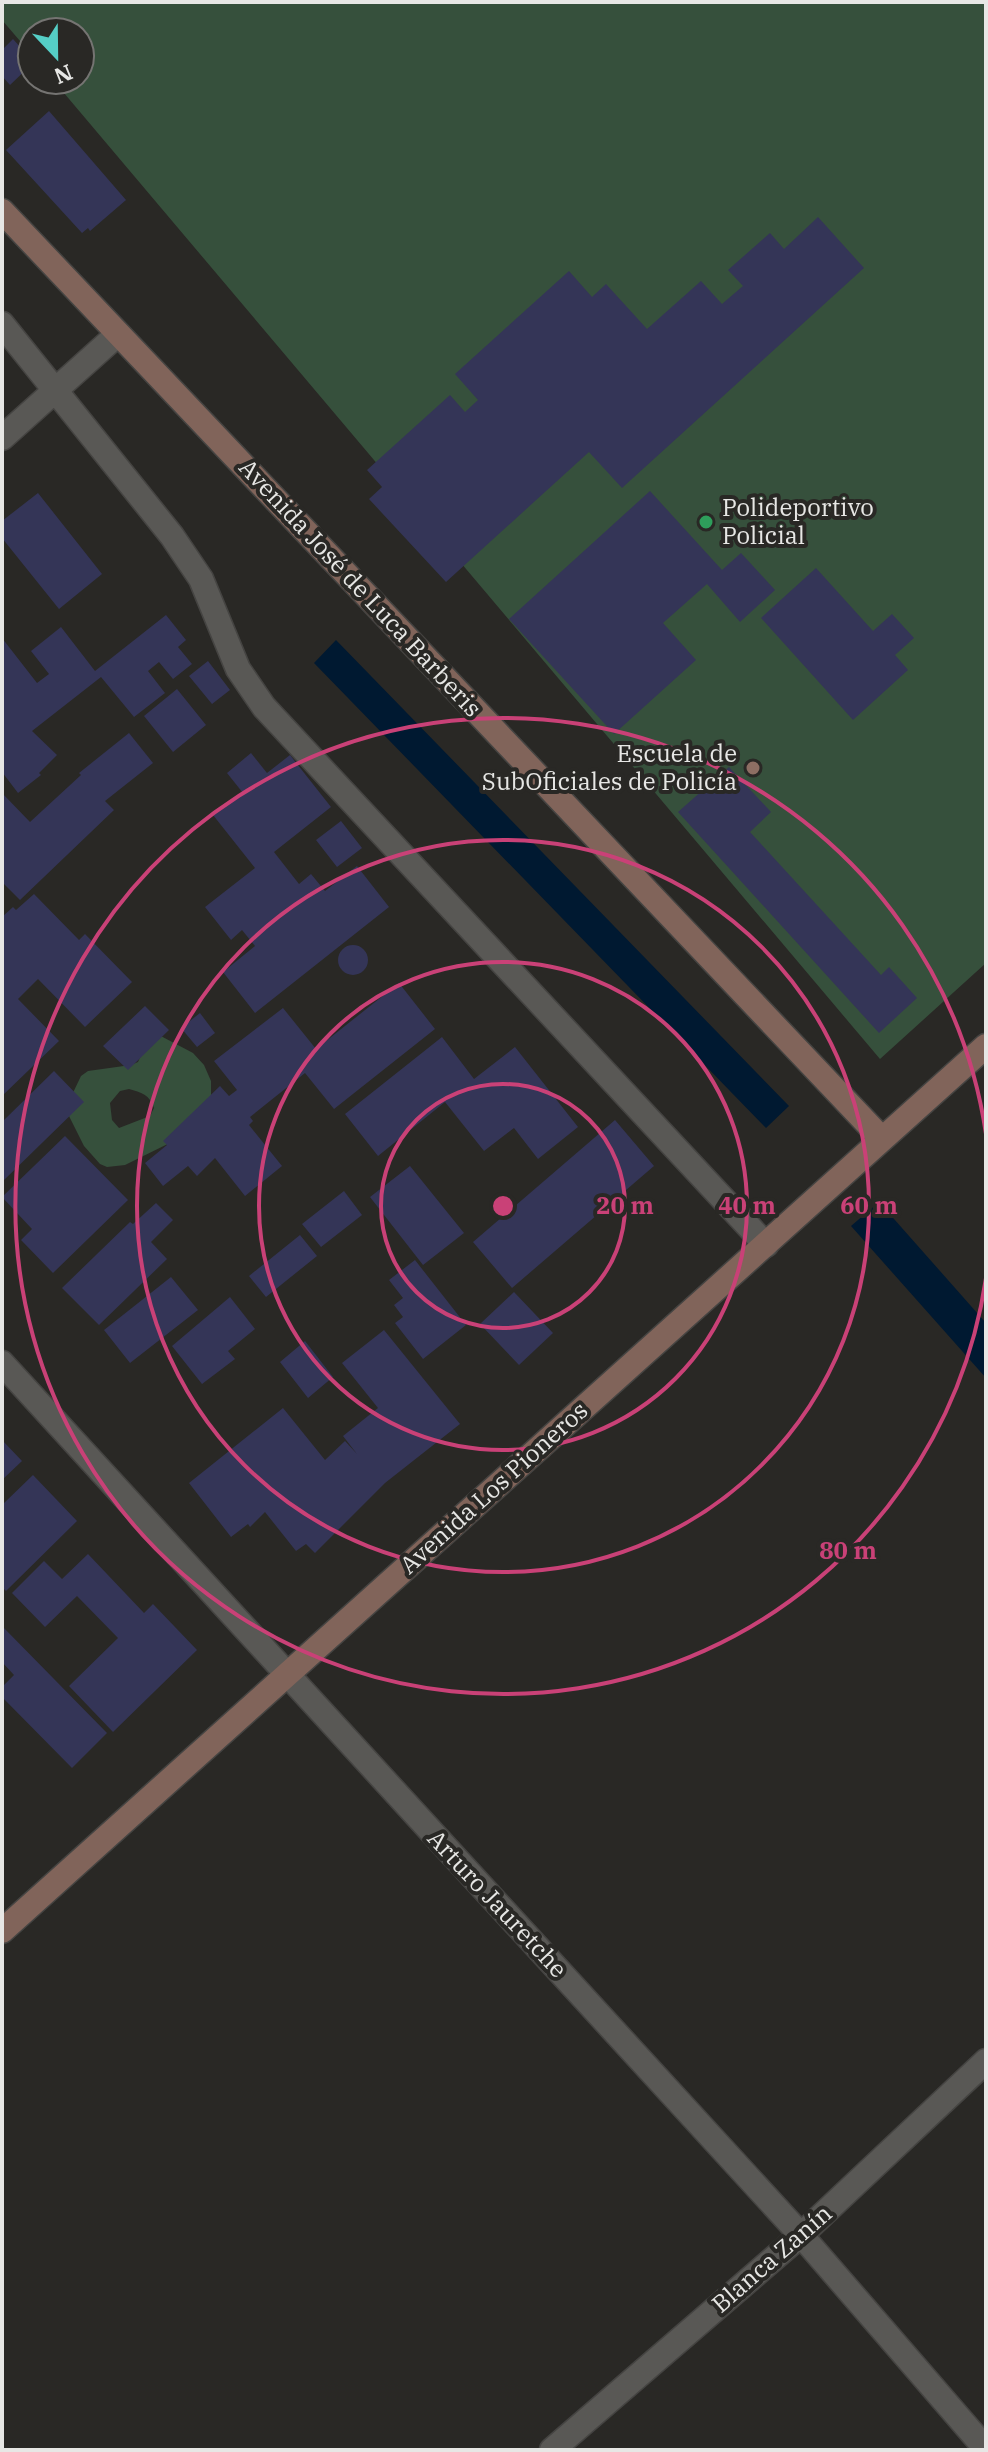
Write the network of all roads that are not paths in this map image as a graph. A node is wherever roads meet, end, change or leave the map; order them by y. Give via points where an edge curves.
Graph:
1 (2, 211) edge
2 (2, 324) edge
3 (118, 334) junction
4 (56, 390) junction
5 (2, 438) edge
6 (986, 1046) edge
7 (882, 1139) junction
8 (766, 1245) junction
9 (2, 1363) edge
10 (286, 1675) junction
11 (2, 1931) edge
12 (986, 2061) edge
13 (801, 2235) junction
14 (986, 2449) edge
15 (552, 2450) edge

1 - 3 main road, Avenida José de Luca Barberis
2 - 4 street
3 - 4 street
3 - 7 main road, Avenida José de Luca Barberis
4 - 5 street
4 - 8 street via 194,568 238,669 264,707
6 - 7 main road, Avenida Los Pioneros
7 - 8 main road, Avenida Los Pioneros
8 - 10 main road, Avenida Los Pioneros
9 - 10 street, Arturo Jauretche
10 - 11 main road, Avenida Los Pioneros
10 - 13 street, Arturo Jauretche
12 - 13 street, Blanca Zanín
13 - 14 street, Arturo Jauretche
13 - 15 street, Blanca Zanín

